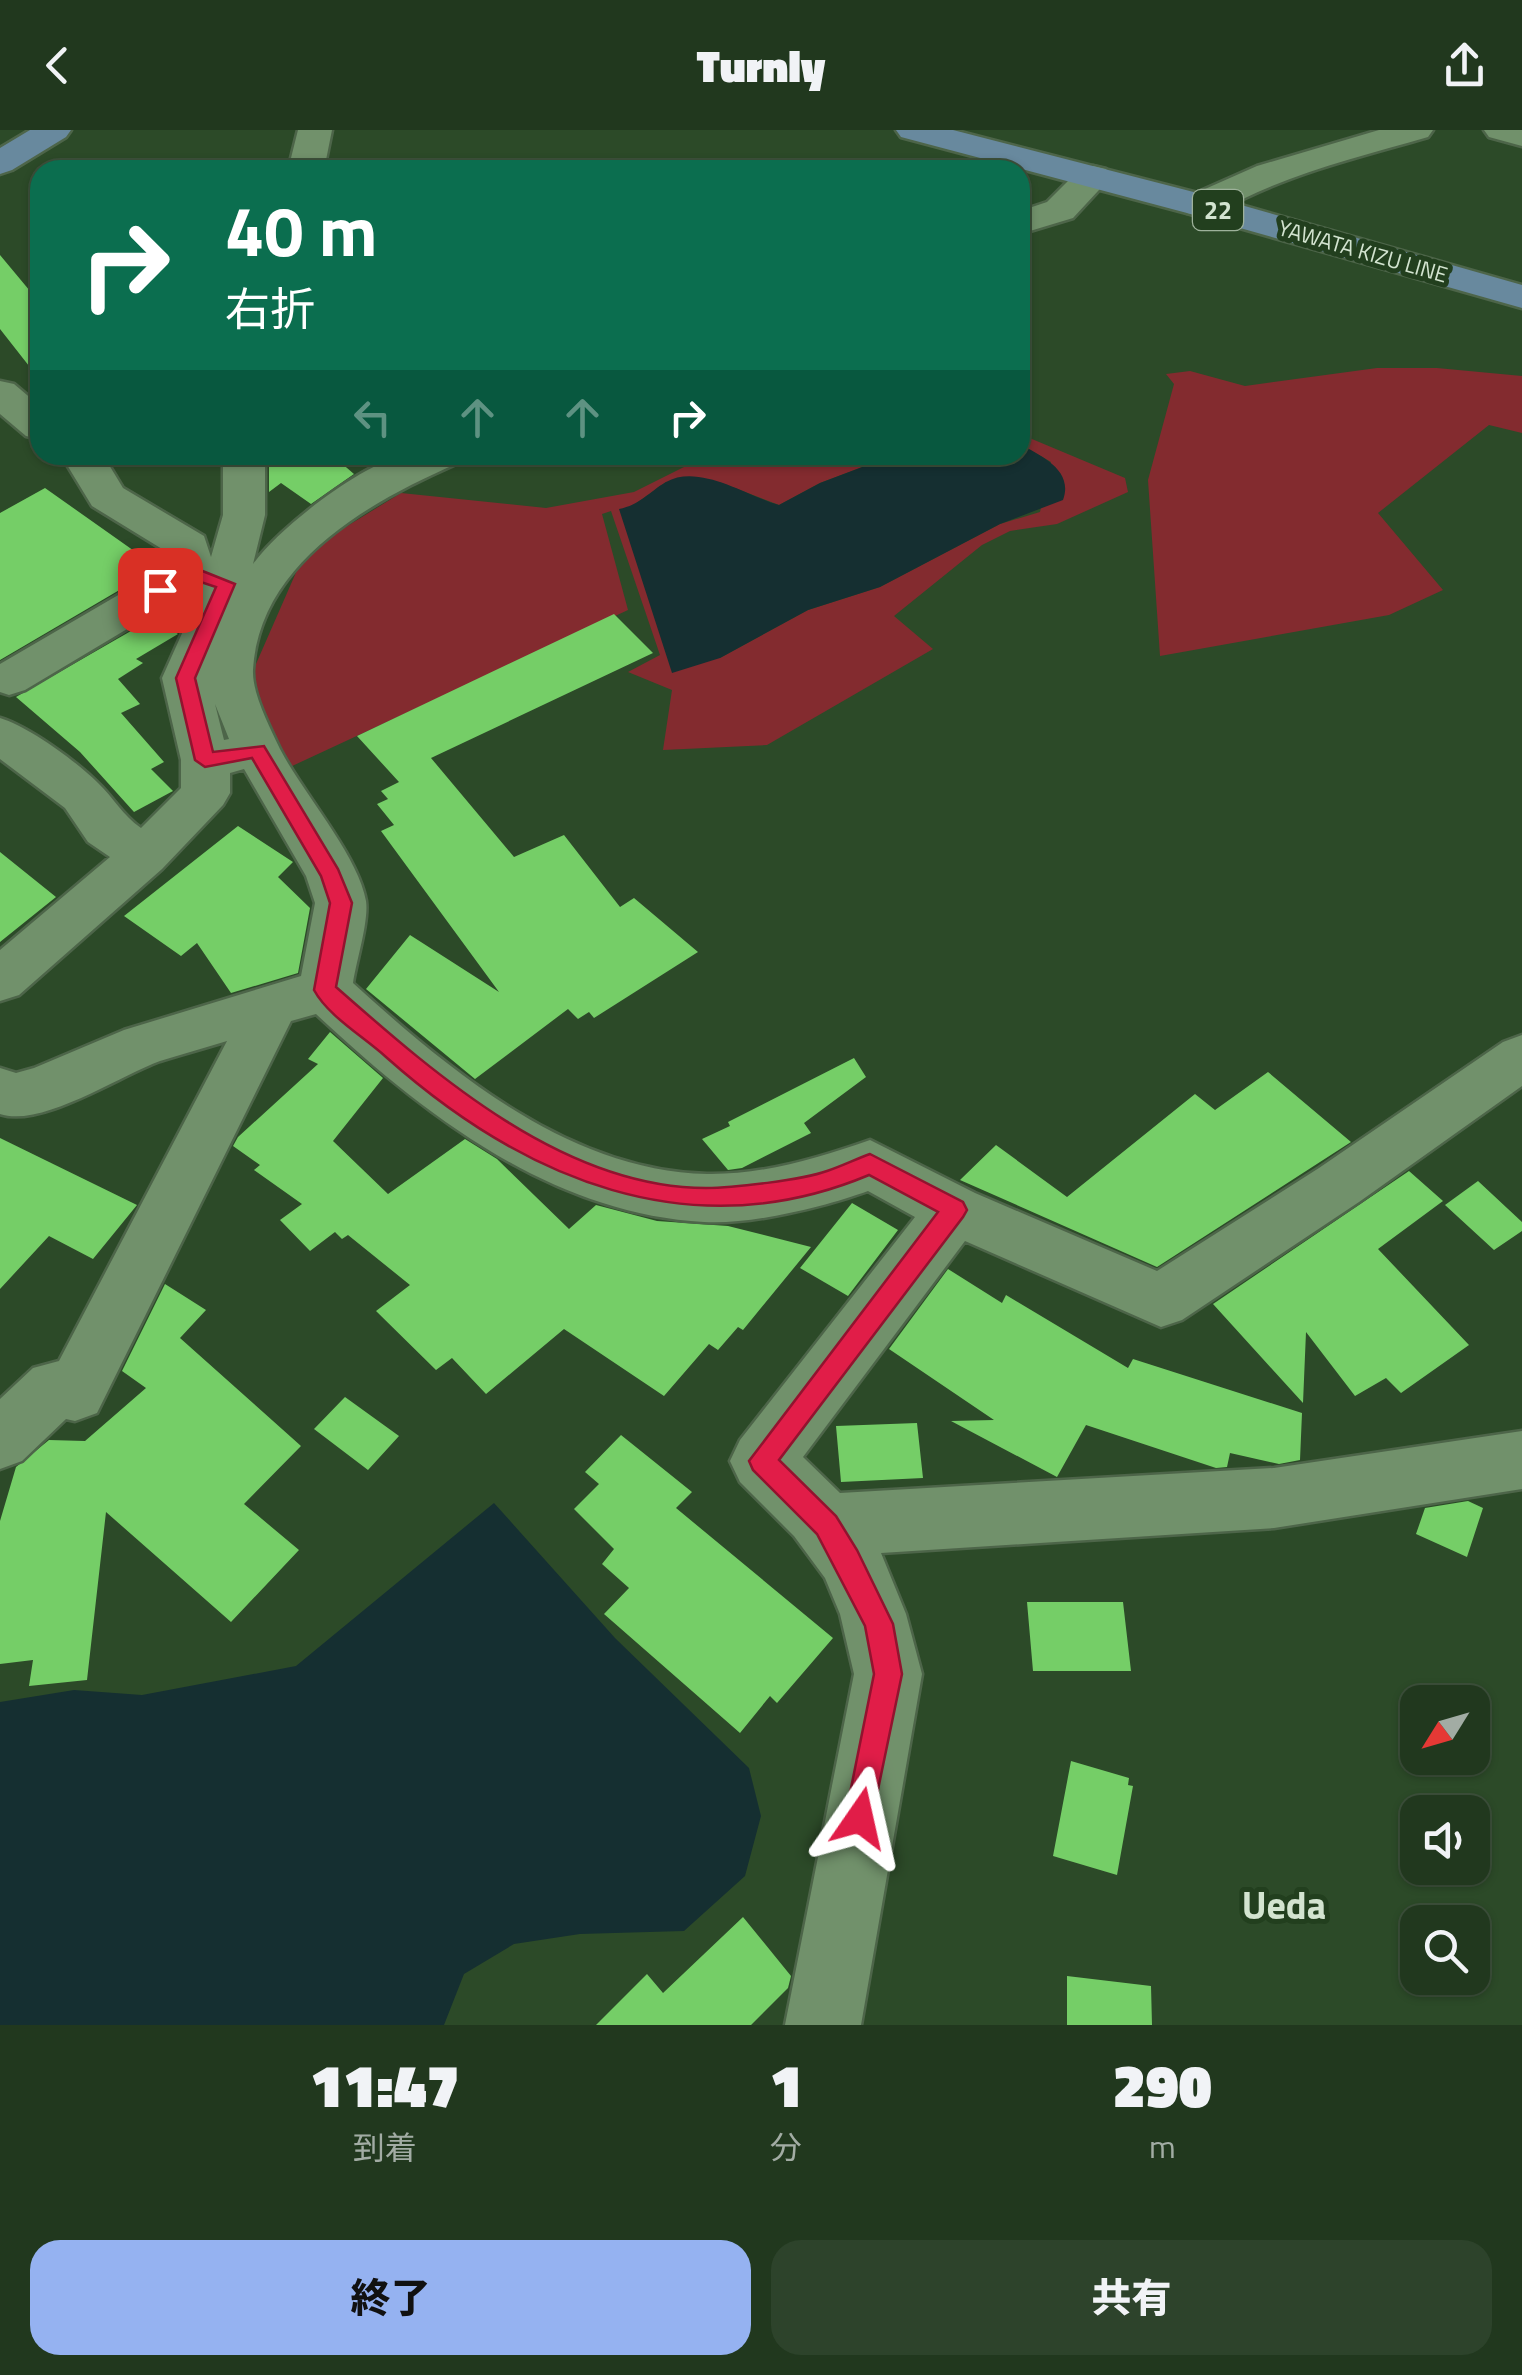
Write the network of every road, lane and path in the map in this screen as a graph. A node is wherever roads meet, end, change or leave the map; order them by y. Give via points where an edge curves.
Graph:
1 (54, 130) edge
2 (314, 130) edge
3 (913, 130) edge
4 (1416, 130) edge
5 (1501, 130) edge
6 (1522, 136) edge
7 (308, 160) edge
8 (1028, 160) edge
9 (1030, 161) edge
10 (0, 164) edge
11 (1093, 177) junction
12 (1200, 205) junction
13 (1030, 220) edge
14 (1522, 297) edge
15 (0, 392) edge
16 (30, 418) edge
17 (88, 465) edge
18 (244, 465) edge
19 (416, 465) edge
20 (208, 578) junction
21 (9, 678) dead end
22 (0, 736) edge
23 (257, 750) junction
24 (205, 760) junction
25 (144, 856) junction
26 (0, 980) edge
27 (299, 997) junction
28 (1522, 1057) edge
29 (0, 1090) edge
30 (955, 1210) junction
31 (0, 1440) edge
32 (1522, 1460) edge
33 (826, 1525) junction
34 (823, 2025) edge

1 - 10 main road
2 - 7 street
3 - 8 main road, YAWATA KIZU LINE / 22
4 - 12 street via 1269,174
5 - 6 street
9 - 11 main road, YAWATA KIZU LINE / 22
11 - 12 main road, YAWATA KIZU LINE / 22
11 - 13 street via 1060,210
12 - 14 main road, YAWATA KIZU LINE / 22
15 - 16 street
17 - 20 street via 107,497 189,546
18 - 20 street via 244,516
19 - 23 street via 353,497 288,550 256,593 239,626 229,674
20 - 21 street
20 - 24 street via 186,678
22 - 25 street via 82,796 106,829
23 - 24 street
23 - 27 street via 341,903
24 - 25 street via 206,793
25 - 26 street
27 - 29 street via 143,1045 46,1087 14,1096
27 - 30 street via 467,1108 579,1171 648,1191 706,1198 826,1183 870,1164
27 - 31 street via 74,1393 55,1388
28 - 30 street via 1161,1301
30 - 33 street via 762,1461
32 - 33 street via 1274,1498
33 - 34 street via 879,1624 888,1674

